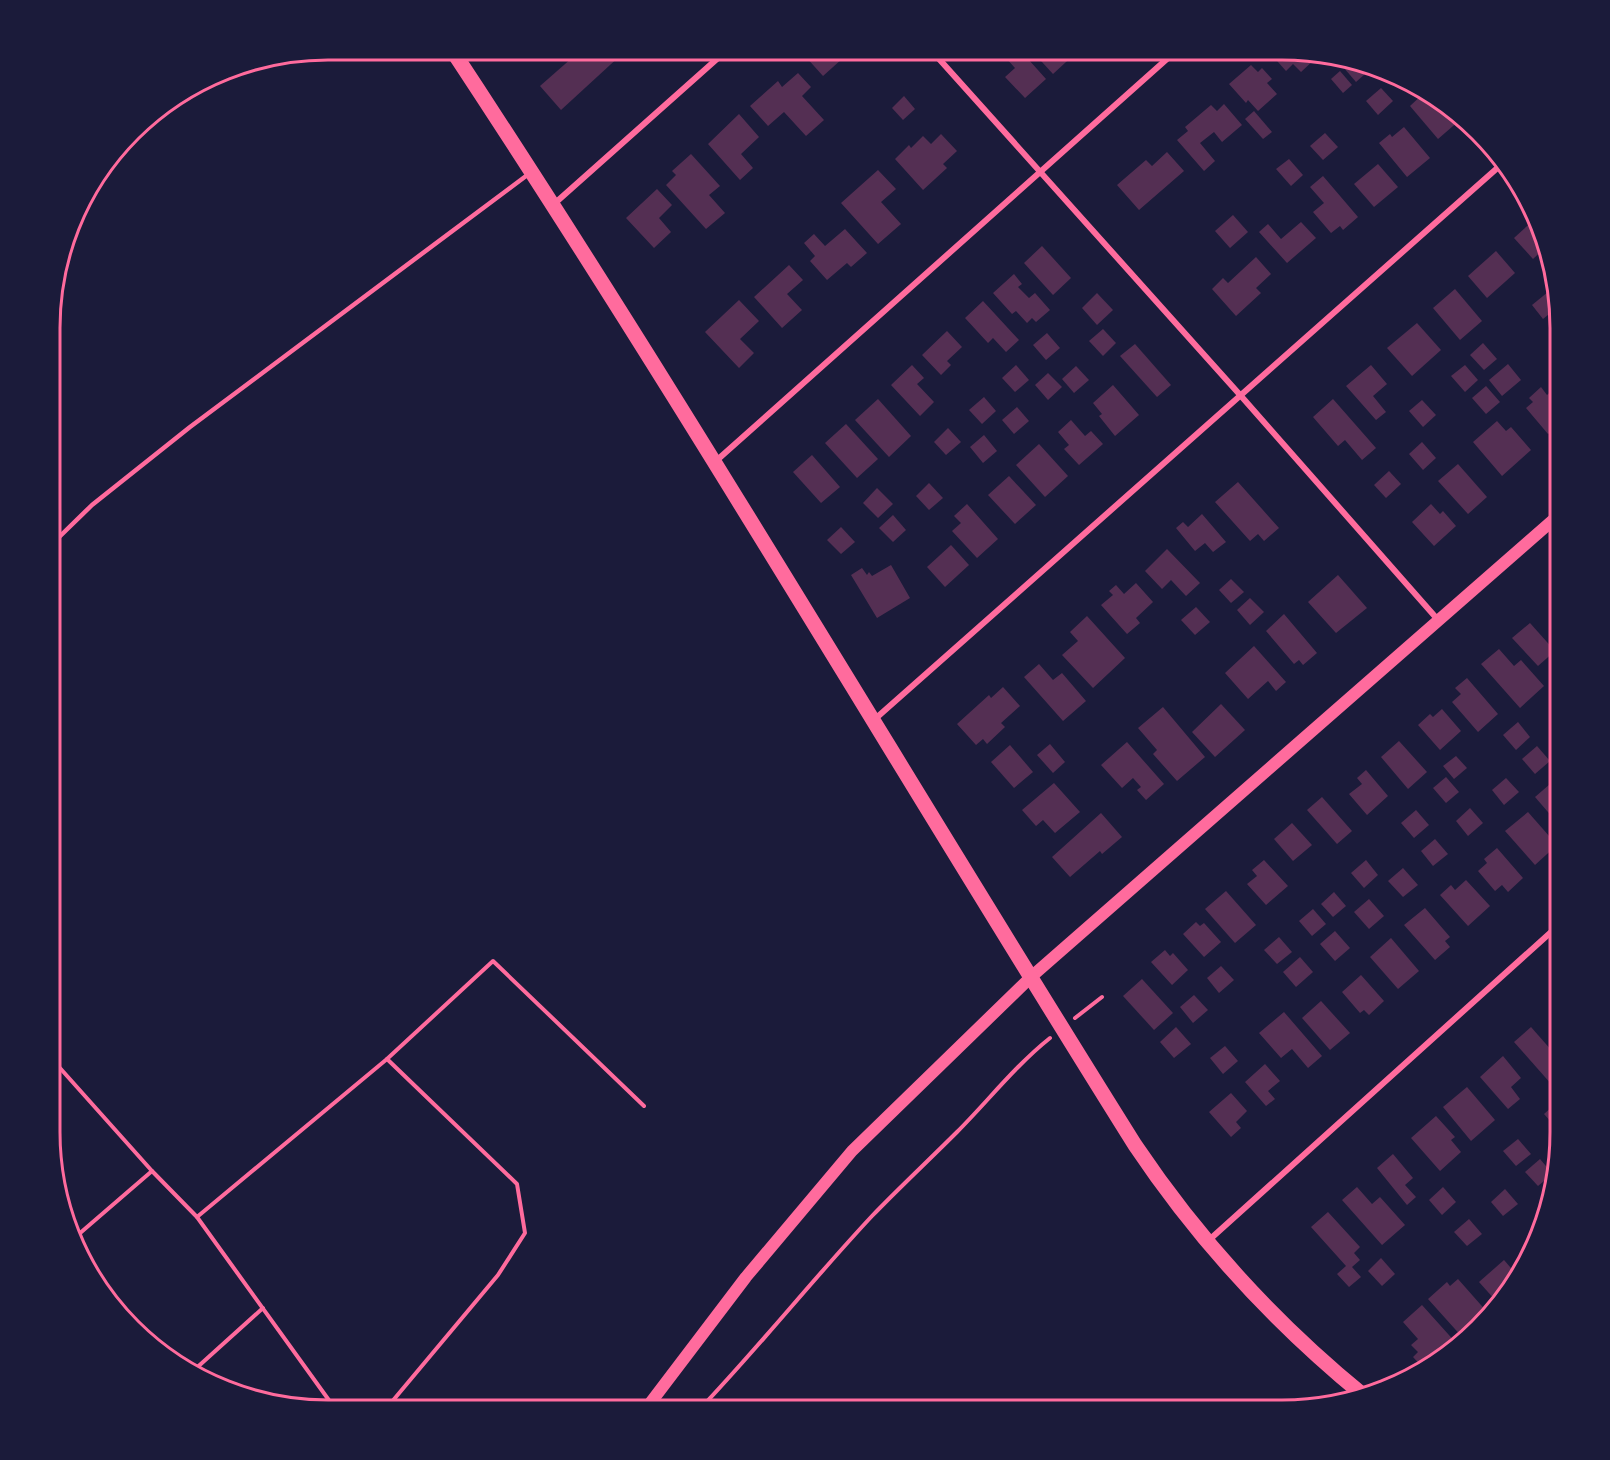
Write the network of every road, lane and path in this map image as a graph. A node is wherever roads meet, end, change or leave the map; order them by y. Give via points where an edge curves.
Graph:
1 (459, 60) edge
2 (716, 60) edge
3 (940, 60) edge
4 (1166, 60) edge
5 (1497, 168) edge
6 (532, 171) junction
7 (1040, 173) junction
8 (554, 204) junction
9 (1241, 396) junction
10 (716, 461) junction
11 (1550, 522) edge
12 (60, 536) edge
13 (1439, 621) junction
14 (875, 720) junction
15 (1550, 933) edge
16 (1031, 977) junction
17 (1026, 1058) dead end
18 (387, 1059) junction
19 (60, 1068) edge
20 (644, 1106) dead end
21 (152, 1171) junction
22 (198, 1217) junction
23 (79, 1234) edge
24 (1208, 1241) junction
25 (263, 1308) junction
26 (198, 1366) edge
27 (1356, 1389) edge
28 (329, 1400) edge
29 (394, 1400) edge
30 (653, 1400) edge
31 (708, 1400) edge

1 - 6 main road
2 - 8 street
3 - 7 street
4 - 7 street
5 - 9 street
6 - 8 main road
6 - 12 lane via 190,427 92,505
7 - 9 street
7 - 10 street
8 - 10 main road
9 - 13 street
9 - 14 street
10 - 14 main road
11 - 13 main road
13 - 16 main road
14 - 16 main road
15 - 24 street
16 - 24 main road via 1135,1145 1181,1211
16 - 30 main road via 852,1151 746,1277
17 - 31 path via 871,1217
18 - 20 path via 493,961
18 - 22 path
18 - 29 path via 517,1184 525,1233 498,1275
19 - 21 path
21 - 22 path
21 - 23 path
22 - 25 path
24 - 27 main road via 1287,1328
25 - 26 path
25 - 28 path

